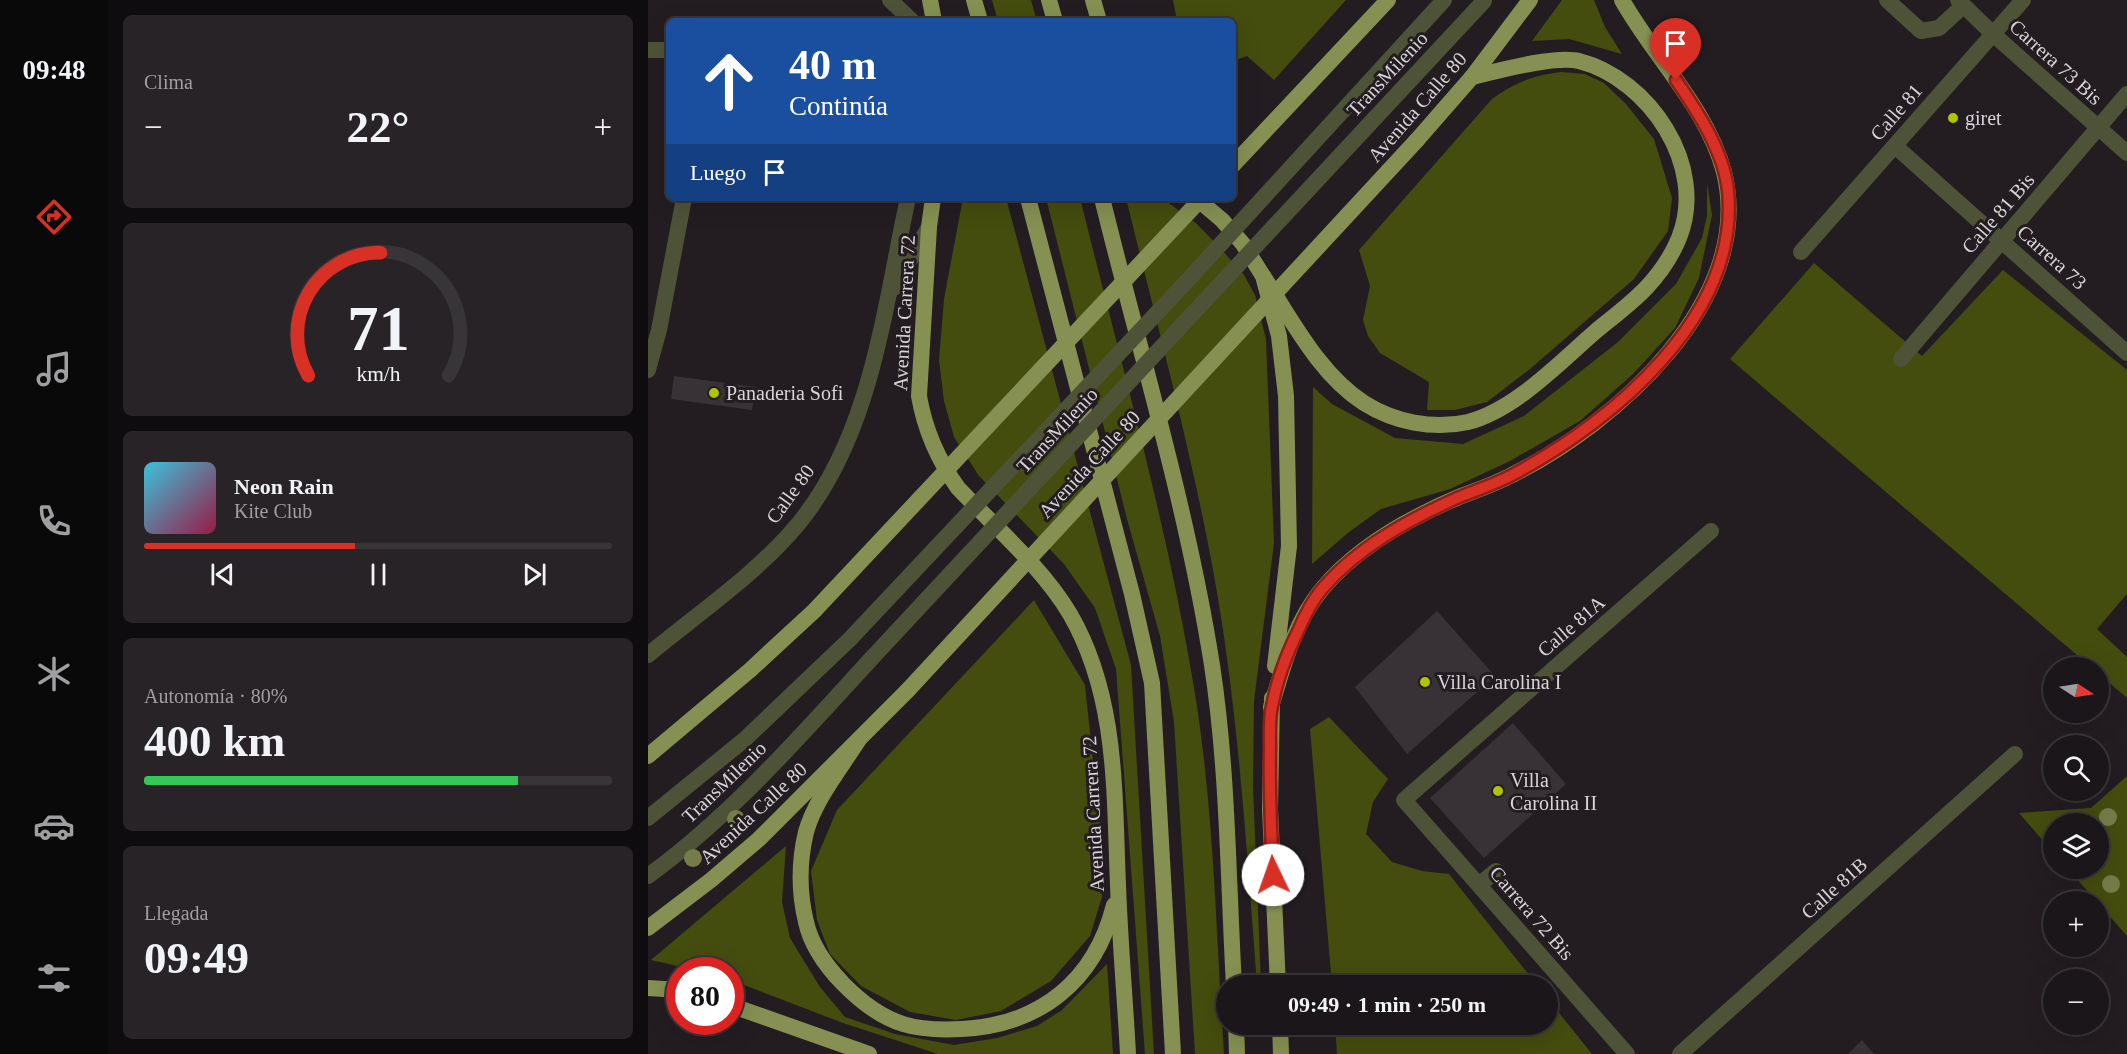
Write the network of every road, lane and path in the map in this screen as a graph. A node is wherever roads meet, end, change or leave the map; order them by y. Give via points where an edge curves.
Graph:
1 (890, 0) edge
2 (930, 0) edge
3 (974, 0) edge
4 (1049, 0) edge
5 (1093, 0) edge
6 (1388, 0) edge
7 (1444, 0) edge
8 (1484, 0) edge
9 (1530, 0) edge
10 (1622, 0) edge
11 (1887, 0) edge
12 (2023, 0) edge
13 (1958, 7) edge
14 (909, 18) edge
15 (933, 18) edge
16 (979, 18) edge
17 (1054, 18) edge
18 (1098, 18) edge
19 (1993, 34) junction
20 (648, 50) edge
21 (666, 50) edge
22 (1472, 77) junction
23 (2127, 94) edge
24 (2098, 128) junction
25 (1895, 146) junction
26 (2127, 153) edge
27 (1236, 162) edge
28 (683, 201) edge
29 (907, 201) edge
30 (933, 201) edge
31 (1029, 201) edge
32 (1103, 201) edge
33 (1199, 201) edge
34 (1200, 201) edge
35 (929, 226) junction
36 (2002, 240) junction
37 (1802, 252) dead end
38 (1263, 276) junction
39 (885, 304) junction
40 (2127, 353) edge
41 (1901, 358) dead end
42 (648, 370) edge
43 (1711, 531) dead end
44 (648, 655) edge
45 (1271, 707) junction
46 (858, 741) junction
47 (2015, 754) dead end
48 (648, 756) edge
49 (1404, 800) joint
50 (648, 818) edge
51 (1496, 872) dead end
52 (648, 876) edge
53 (1479, 885) junction
54 (1118, 887) junction
55 (648, 928) edge
56 (1233, 975) edge
57 (1278, 975) edge
58 (648, 988) edge
59 (666, 989) edge
60 (744, 1010) edge
61 (1237, 1035) edge
62 (1280, 1035) edge
63 (869, 1054) edge
64 (1128, 1054) edge
65 (1173, 1054) edge
66 (1238, 1054) edge
67 (1281, 1054) edge
68 (1627, 1054) edge
69 (1680, 1054) edge

1 - 14 street
2 - 15 highway
3 - 16 highway
4 - 17 highway
5 - 18 highway
6 - 27 highway
7 - 50 street, TransMilenio, bridge via 1187,281 850,639 744,740
8 - 52 street, TransMilenio, bridge via 764,775 680,853
9 - 22 highway, Avenida Calle 80
10 - 45 highway via 1688,98 1723,169 1728,190 1728,232 1707,297 1684,333 1654,367 1616,406 1577,436 1511,476 1410,520 1343,569 1308,609 1288,652
11 - 13 street, Carrera 73 Bis via 1921,31 1939,28
12 - 19 street, Calle 81
13 - 19 street, Carrera 73 Bis
19 - 24 street, Carrera 73 Bis
19 - 25 street, Calle 81
20 - 21 street
22 - 38 highway via 1528,64 1577,60 1610,74 1643,99 1661,120 1684,169 1686,210 1672,254 1648,286 1504,408 1468,422 1438,426 1405,421 1364,403 1327,371
22 - 46 highway, Avenida Calle 80, bridge via 1418,140
23 - 24 street, Calle 81 Bis
24 - 26 street, Carrera 73 Bis
24 - 36 street, Calle 81 Bis
25 - 36 street, Carrera 73
25 - 37 street, Calle 81
28 - 42 street
29 - 39 street, Calle 80
30 - 35 highway, Avenida Carrera 72
31 - 65 highway via 1152,683
32 - 56 highway via 1189,546 1212,666 1223,778
33 - 48 highway, bridge via 815,610
34 - 38 highway via 1243,244
35 - 39 street
35 - 54 highway, Avenida Carrera 72 via 919,396 923,417 946,471 1057,593 1090,656 1108,721 1114,770
36 - 40 street, Carrera 73
36 - 41 street, Calle 81 Bis
38 - 45 highway via 1279,336 1286,396 1289,497 1287,580
39 - 44 street, Calle 80 via 851,435 825,487 798,524 766,557
43 - 49 street, Calle 81A
45 - 57 highway via 1270,809
46 - 54 highway via 807,831 800,872 806,924 827,966 864,1004 903,1024 942,1030 982,1028 1035,1012 1056,999 1096,953 1107,931
46 - 55 highway, Avenida Calle 80 via 759,839
47 - 69 street, Calle 81B
49 - 53 street, Carrera 72 Bis
51 - 53 street
53 - 68 street, Carrera 72 Bis
54 - 64 highway, Avenida Carrera 72
58 - 59 highway
60 - 63 highway
61 - 66 highway
62 - 67 highway

